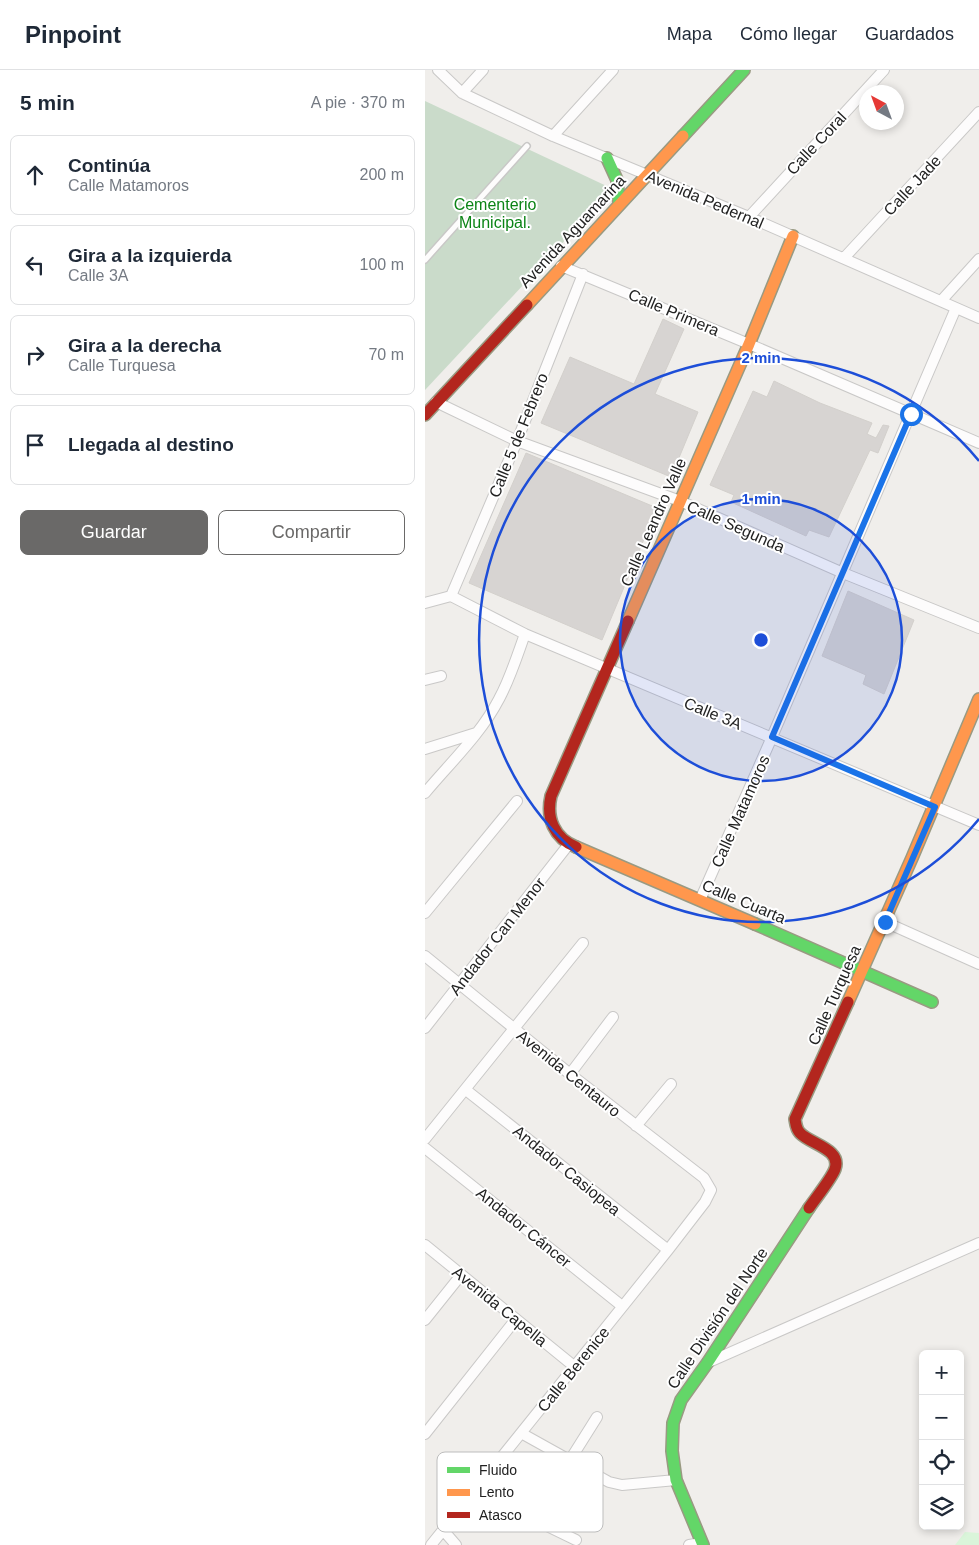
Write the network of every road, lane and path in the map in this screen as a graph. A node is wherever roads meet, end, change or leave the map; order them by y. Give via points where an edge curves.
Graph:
1 (438, 70) edge
2 (483, 70) edge
3 (613, 70) edge
4 (744, 70) edge
5 (884, 70) edge
6 (462, 93) junction
7 (979, 112) edge
8 (553, 136) junction
9 (527, 146) dead end
10 (607, 158) junction
11 (647, 174) junction
12 (619, 203) junction
13 (749, 217) junction
14 (793, 236) junction
15 (845, 258) junction
16 (979, 259) edge
17 (425, 260) edge
18 (561, 266) junction
19 (583, 274) junction
20 (941, 301) junction
21 (956, 308) junction
22 (979, 318) edge
23 (749, 344) junction
24 (436, 402) junction
25 (911, 414) junction
26 (425, 415) edge
27 (517, 441) junction
28 (979, 443) edge
29 (680, 501) junction
30 (843, 573) junction
31 (451, 596) junction
32 (425, 603) edge
33 (979, 628) edge
34 (525, 634) junction
35 (607, 670) junction
36 (441, 676) dead end
37 (425, 680) edge
38 (979, 699) edge
39 (477, 732) junction
40 (772, 737) junction
41 (425, 749) edge
42 (425, 793) edge
43 (517, 801) dead end
44 (935, 807) junction
45 (550, 821) joint
46 (979, 825) edge
47 (569, 844) junction
48 (701, 900) junction
49 (425, 913) edge
50 (885, 922) junction
51 (583, 943) dead end
52 (425, 956) edge
53 (979, 964) edge
54 (864, 971) junction
55 (459, 984) junction
56 (931, 1002) dead end
57 (613, 1017) dead end
58 (425, 1028) edge
59 (514, 1028) junction
60 (570, 1074) junction
61 (671, 1084) dead end
62 (466, 1090) junction
63 (636, 1126) junction
64 (425, 1139) edge
65 (425, 1148) edge
66 (830, 1151) joint
67 (711, 1190) joint
68 (979, 1243) edge
69 (425, 1245) edge
70 (668, 1250) junction
71 (461, 1275) junction
72 (623, 1306) junction
73 (516, 1319) junction
74 (425, 1320) edge
75 (709, 1362) junction
76 (575, 1367) junction
77 (597, 1417) dead end
78 (521, 1433) junction
79 (425, 1434) edge
80 (506, 1452) edge
81 (555, 1452) edge
82 (575, 1452) edge
83 (603, 1479) edge
84 (677, 1480) junction
85 (441, 1532) edge
86 (445, 1532) edge
87 (560, 1532) edge
88 (576, 1540) dead end
89 (702, 1544) edge
90 (431, 1545) edge
91 (456, 1545) edge
92 (689, 1545) edge

1 - 6 street, Avenida Pedernal
2 - 6 street
3 - 8 street
4 - 11 street, Avenida Aguamarina
5 - 13 street, Calle Coral
6 - 8 street, Avenida Pedernal
7 - 15 street, Calle Jade
8 - 10 street, Avenida Pedernal
9 - 17 lane
10 - 11 street, Avenida Pedernal
10 - 12 street via 619,184
11 - 12 street, Avenida Aguamarina
11 - 13 street, Avenida Pedernal
12 - 18 street, Avenida Aguamarina
13 - 14 street, Avenida Pedernal
14 - 15 street, Avenida Pedernal
14 - 23 street, Calle Leandro Valle
15 - 20 street, Avenida Pedernal
16 - 20 street
18 - 19 street, Calle Primera
18 - 24 street, Avenida Aguamarina
19 - 23 street, Calle Primera
19 - 27 street, Calle 5 de Febrero
20 - 21 street, Avenida Pedernal
21 - 22 street, Avenida Pedernal
21 - 25 street, Calle Matamoros
23 - 25 street, Calle Primera
23 - 29 street, Calle Leandro Valle
24 - 26 street, Avenida Aguamarina
24 - 27 street, Calle Segunda
25 - 28 street, Calle Primera
25 - 30 street, Calle Matamoros
27 - 29 street, Calle Segunda
27 - 31 street, Calle 5 de Febrero
29 - 30 street, Calle Segunda
29 - 35 street, Calle Leandro Valle
30 - 33 street, Calle Segunda
30 - 40 street, Calle Matamoros
31 - 32 street
31 - 34 street, Calle 3A
34 - 35 street, Calle 3A
34 - 39 street via 499,698
35 - 40 street, Calle 3A
35 - 45 street, Calle Leandro Valle via 551,796 548,808
36 - 37 street
38 - 44 street, Calle Turquesa
39 - 41 street
39 - 42 street
40 - 44 street, Calle 3A
40 - 48 street, Calle Matamoros
43 - 49 street
44 - 46 street, Calle 3A
44 - 50 street, Calle Turquesa
45 - 47 street, Calle Cuarta
47 - 48 street, Calle Cuarta
47 - 55 street, Andador Can Menor
48 - 54 street, Calle Cuarta
50 - 53 street
50 - 54 street, Calle Turquesa
51 - 59 street
52 - 55 street, Avenida Centauro
54 - 56 street, Calle Cuarta
54 - 66 street, Calle Turquesa via 795,1119 795,1128
55 - 58 street, Andador Can Menor
55 - 59 street, Avenida Centauro
57 - 60 street
59 - 60 street, Avenida Centauro
59 - 62 street
60 - 63 street, Avenida Centauro
61 - 63 street
62 - 64 street
62 - 70 street, Andador Casiopea
63 - 67 street, Avenida Centauro via 704,1178
65 - 72 street, Andador Cáncer
66 - 75 street, Calle División del Norte via 836,1163 831,1176
67 - 70 street, Calle Berenice
68 - 75 street
69 - 71 street, Avenida Capella
70 - 72 street, Calle Berenice
71 - 73 street, Avenida Capella
71 - 74 street
72 - 76 street, Calle Berenice
73 - 76 street, Avenida Capella
73 - 79 street
75 - 84 street, Calle División del Norte via 681,1400 673,1423 672,1451
76 - 78 street, Calle Berenice
77 - 82 street
78 - 80 street, Calle Berenice
78 - 81 street
83 - 84 street via 622,1485
84 - 89 street, Calle División del Norte
85 - 90 street, Calle Berenice
86 - 91 street
87 - 88 street
89 - 92 street

